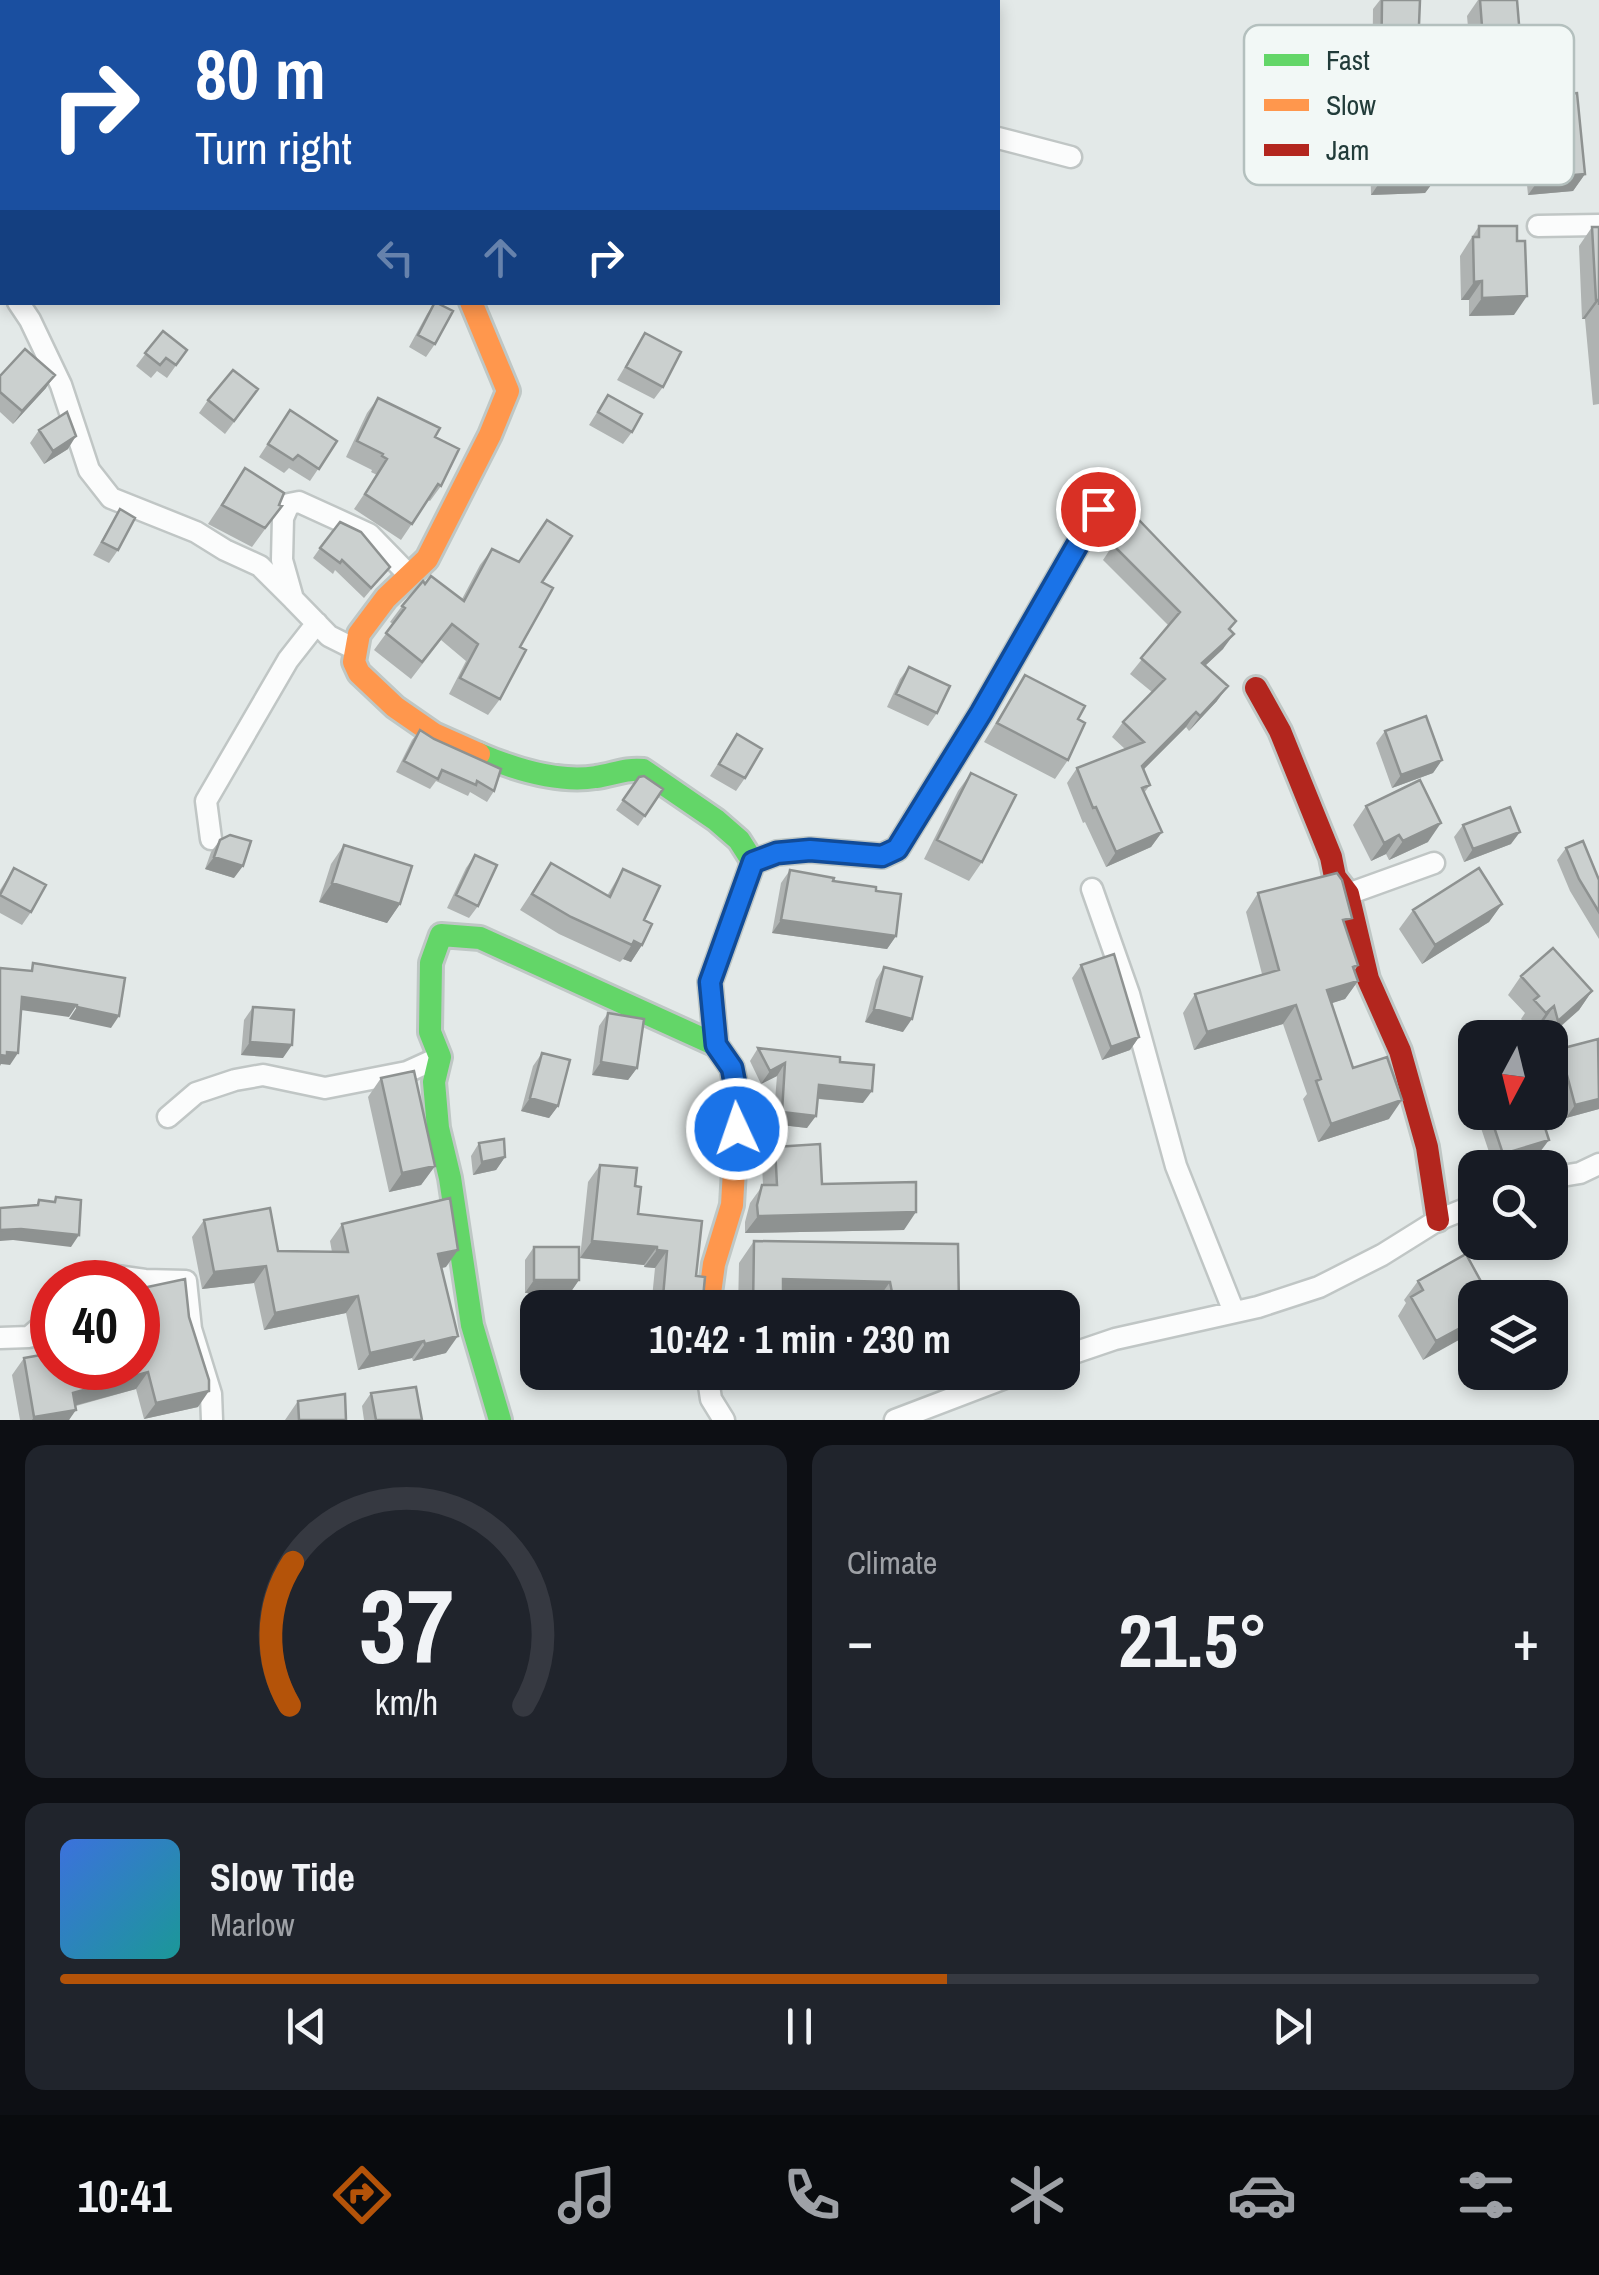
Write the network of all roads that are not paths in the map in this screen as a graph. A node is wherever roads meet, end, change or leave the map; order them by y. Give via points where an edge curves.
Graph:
1 (1000, 139) edge
2 (1070, 157) dead end
3 (1599, 225) edge
4 (1538, 226) dead end
5 (20, 305) edge
6 (472, 305) edge
7 (1098, 509) dead end
8 (410, 576) junction
9 (293, 599) junction
10 (317, 623) junction
11 (355, 649) junction
12 (1256, 688) dead end
13 (211, 839) dead end
14 (753, 862) junction
15 (1434, 863) dead end
16 (1092, 890) dead end
17 (1348, 894) junction
18 (716, 1045) junction
19 (440, 1057) junction
20 (168, 1116) dead end
21 (1599, 1164) edge
22 (1568, 1175) edge
23 (1458, 1212) edge
24 (1438, 1220) junction
25 (160, 1280) edge
26 (710, 1290) edge
27 (1234, 1312) junction
28 (30, 1336) edge
29 (0, 1338) edge
30 (1080, 1351) edge
31 (710, 1390) edge
32 (974, 1390) edge
33 (212, 1420) edge
34 (500, 1420) edge
35 (724, 1420) edge
36 (895, 1420) edge

1 - 2 street
3 - 4 street
5 - 9 street via 61,385 89,470 111,498 260,566
6 - 8 street via 508,392 427,559
7 - 14 street via 897,849 882,856 810,850
8 - 9 street via 369,534 299,502 288,504 282,560
8 - 11 street via 386,598
9 - 10 street
10 - 11 street
10 - 13 street via 288,660 206,802
11 - 14 street via 359,672 434,734 504,765 562,778 644,770 716,820
12 - 17 street
14 - 18 street via 710,982
15 - 17 street
16 - 27 street via 1176,1166
17 - 24 street via 1368,979 1411,1090
18 - 19 street via 480,938 440,935 430,963 430,1032
18 - 26 street via 732,1068 738,1099 732,1206
19 - 20 street via 407,1072 325,1088 262,1075 235,1080 196,1093
19 - 34 street via 434,1082 438,1128 472,1325
21 - 22 street
23 - 24 street
24 - 27 street via 1319,1288
25 - 33 street via 186,1280
27 - 30 street
28 - 29 street
31 - 35 street
32 - 36 street

